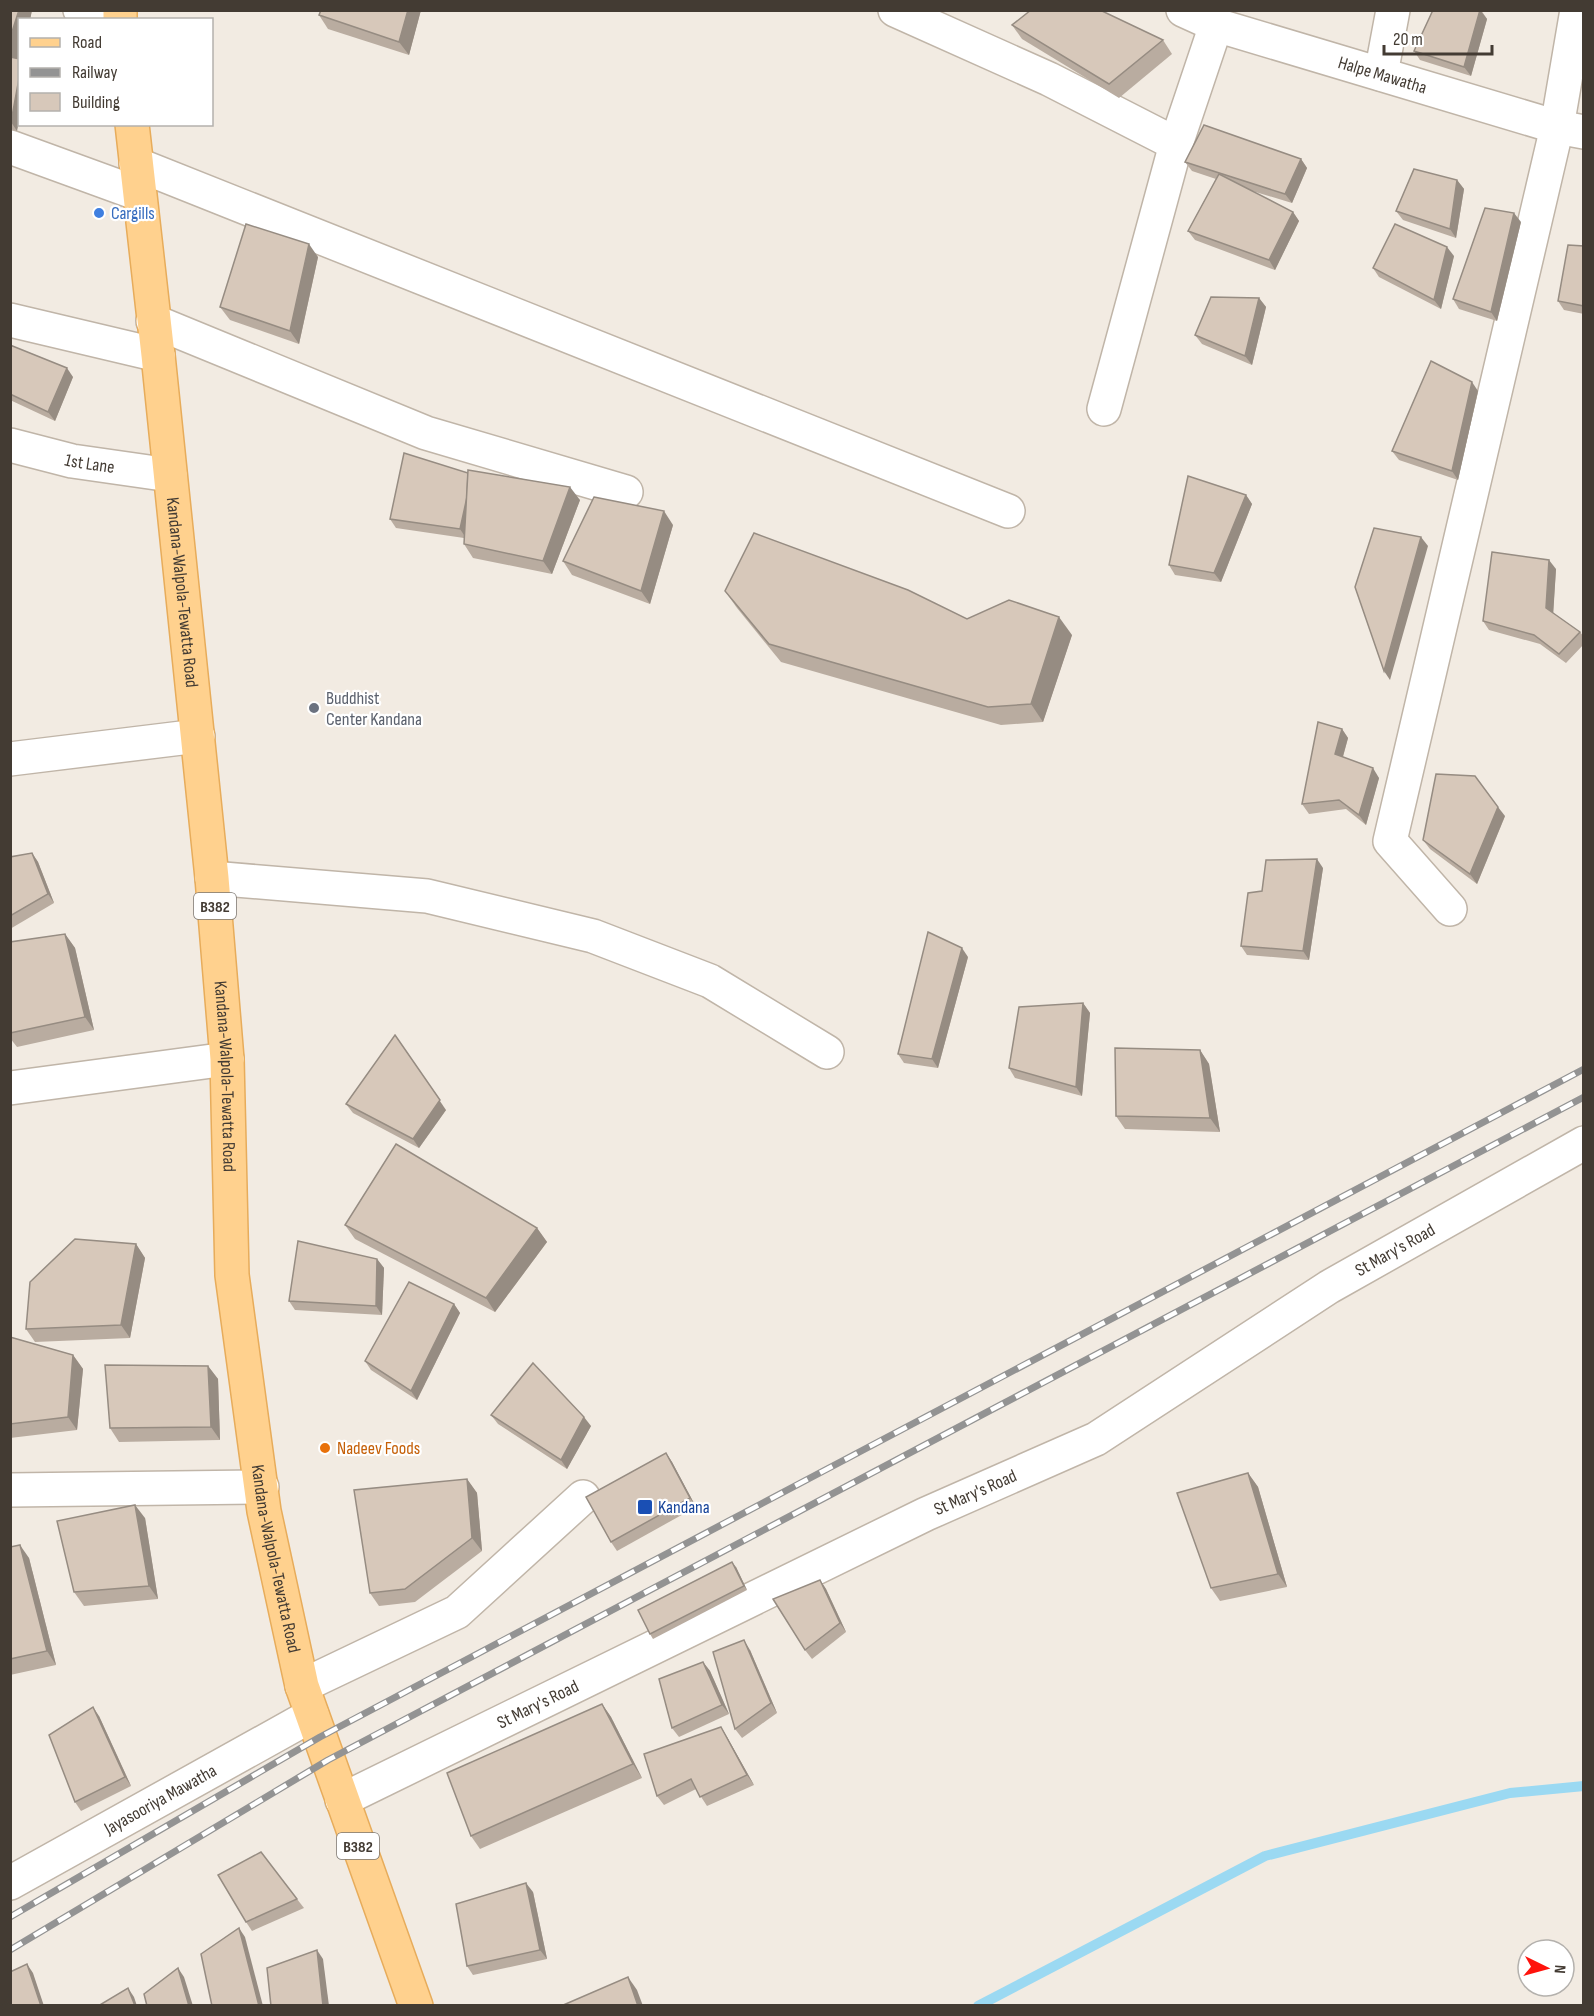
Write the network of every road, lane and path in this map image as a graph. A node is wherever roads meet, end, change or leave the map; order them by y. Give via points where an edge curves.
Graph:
1 (80, 10) edge
2 (895, 10) edge
3 (1183, 10) edge
4 (1393, 10) edge
5 (1577, 10) edge
6 (98, 18) edge
7 (1216, 25) junction
8 (1381, 74) junction
9 (132, 126) edge
10 (1570, 130) edge
11 (1176, 144) junction
12 (10, 147) edge
13 (138, 179) junction
14 (10, 320) edge
15 (153, 321) junction
16 (158, 355) junction
17 (1104, 409) dead end
18 (10, 445) edge
19 (170, 475) junction
20 (626, 492) dead end
21 (1008, 511) dead end
22 (198, 736) junction
23 (10, 759) edge
24 (212, 878) junction
25 (1450, 909) dead end
26 (827, 1052) dead end
27 (227, 1059) junction
28 (10, 1088) edge
29 (1584, 1143) edge
30 (262, 1487) junction
31 (10, 1490) edge
32 (584, 1497) edge
33 (307, 1700) junction
34 (342, 1800) junction
35 (10, 1883) edge
36 (416, 2006) edge

1 - 6 street
2 - 11 street via 1049,79
3 - 7 street, Halpe Mawatha
4 - 8 street
5 - 10 street
7 - 8 street, Halpe Mawatha
7 - 11 street
8 - 10 street, Halpe Mawatha
9 - 13 main road, Kandana-Walpola-Tewatta Road / B382
10 - 25 street via 1390,841
11 - 17 street
12 - 13 street
13 - 15 main road, Kandana-Walpola-Tewatta Road / B382
13 - 21 street
14 - 16 street
15 - 16 main road, Kandana-Walpola-Tewatta Road / B382
15 - 20 street via 426,433
16 - 19 main road, Kandana-Walpola-Tewatta Road / B382
18 - 19 street, 1st Lane via 72,461
19 - 22 main road, Kandana-Walpola-Tewatta Road / B382
22 - 23 street
22 - 24 main road, Kandana-Walpola-Tewatta Road / B382
24 - 26 street via 427,896 593,936 710,981
24 - 27 main road, Kandana-Walpola-Tewatta Road / B382
27 - 28 street
27 - 30 main road, Kandana-Walpola-Tewatta Road / B382 via 232,1275
29 - 34 street, St Mary's Road via 1329,1287 1096,1439 926,1514
30 - 31 street
30 - 33 main road, Kandana-Walpola-Tewatta Road / B382 via 264,1511
32 - 33 street, Jayasooriya Mawatha via 457,1612
33 - 34 main road, Kandana-Walpola-Tewatta Road / B382
33 - 35 street, Jayasooriya Mawatha
34 - 36 main road, Kandana-Walpola-Tewatta Road / B382

